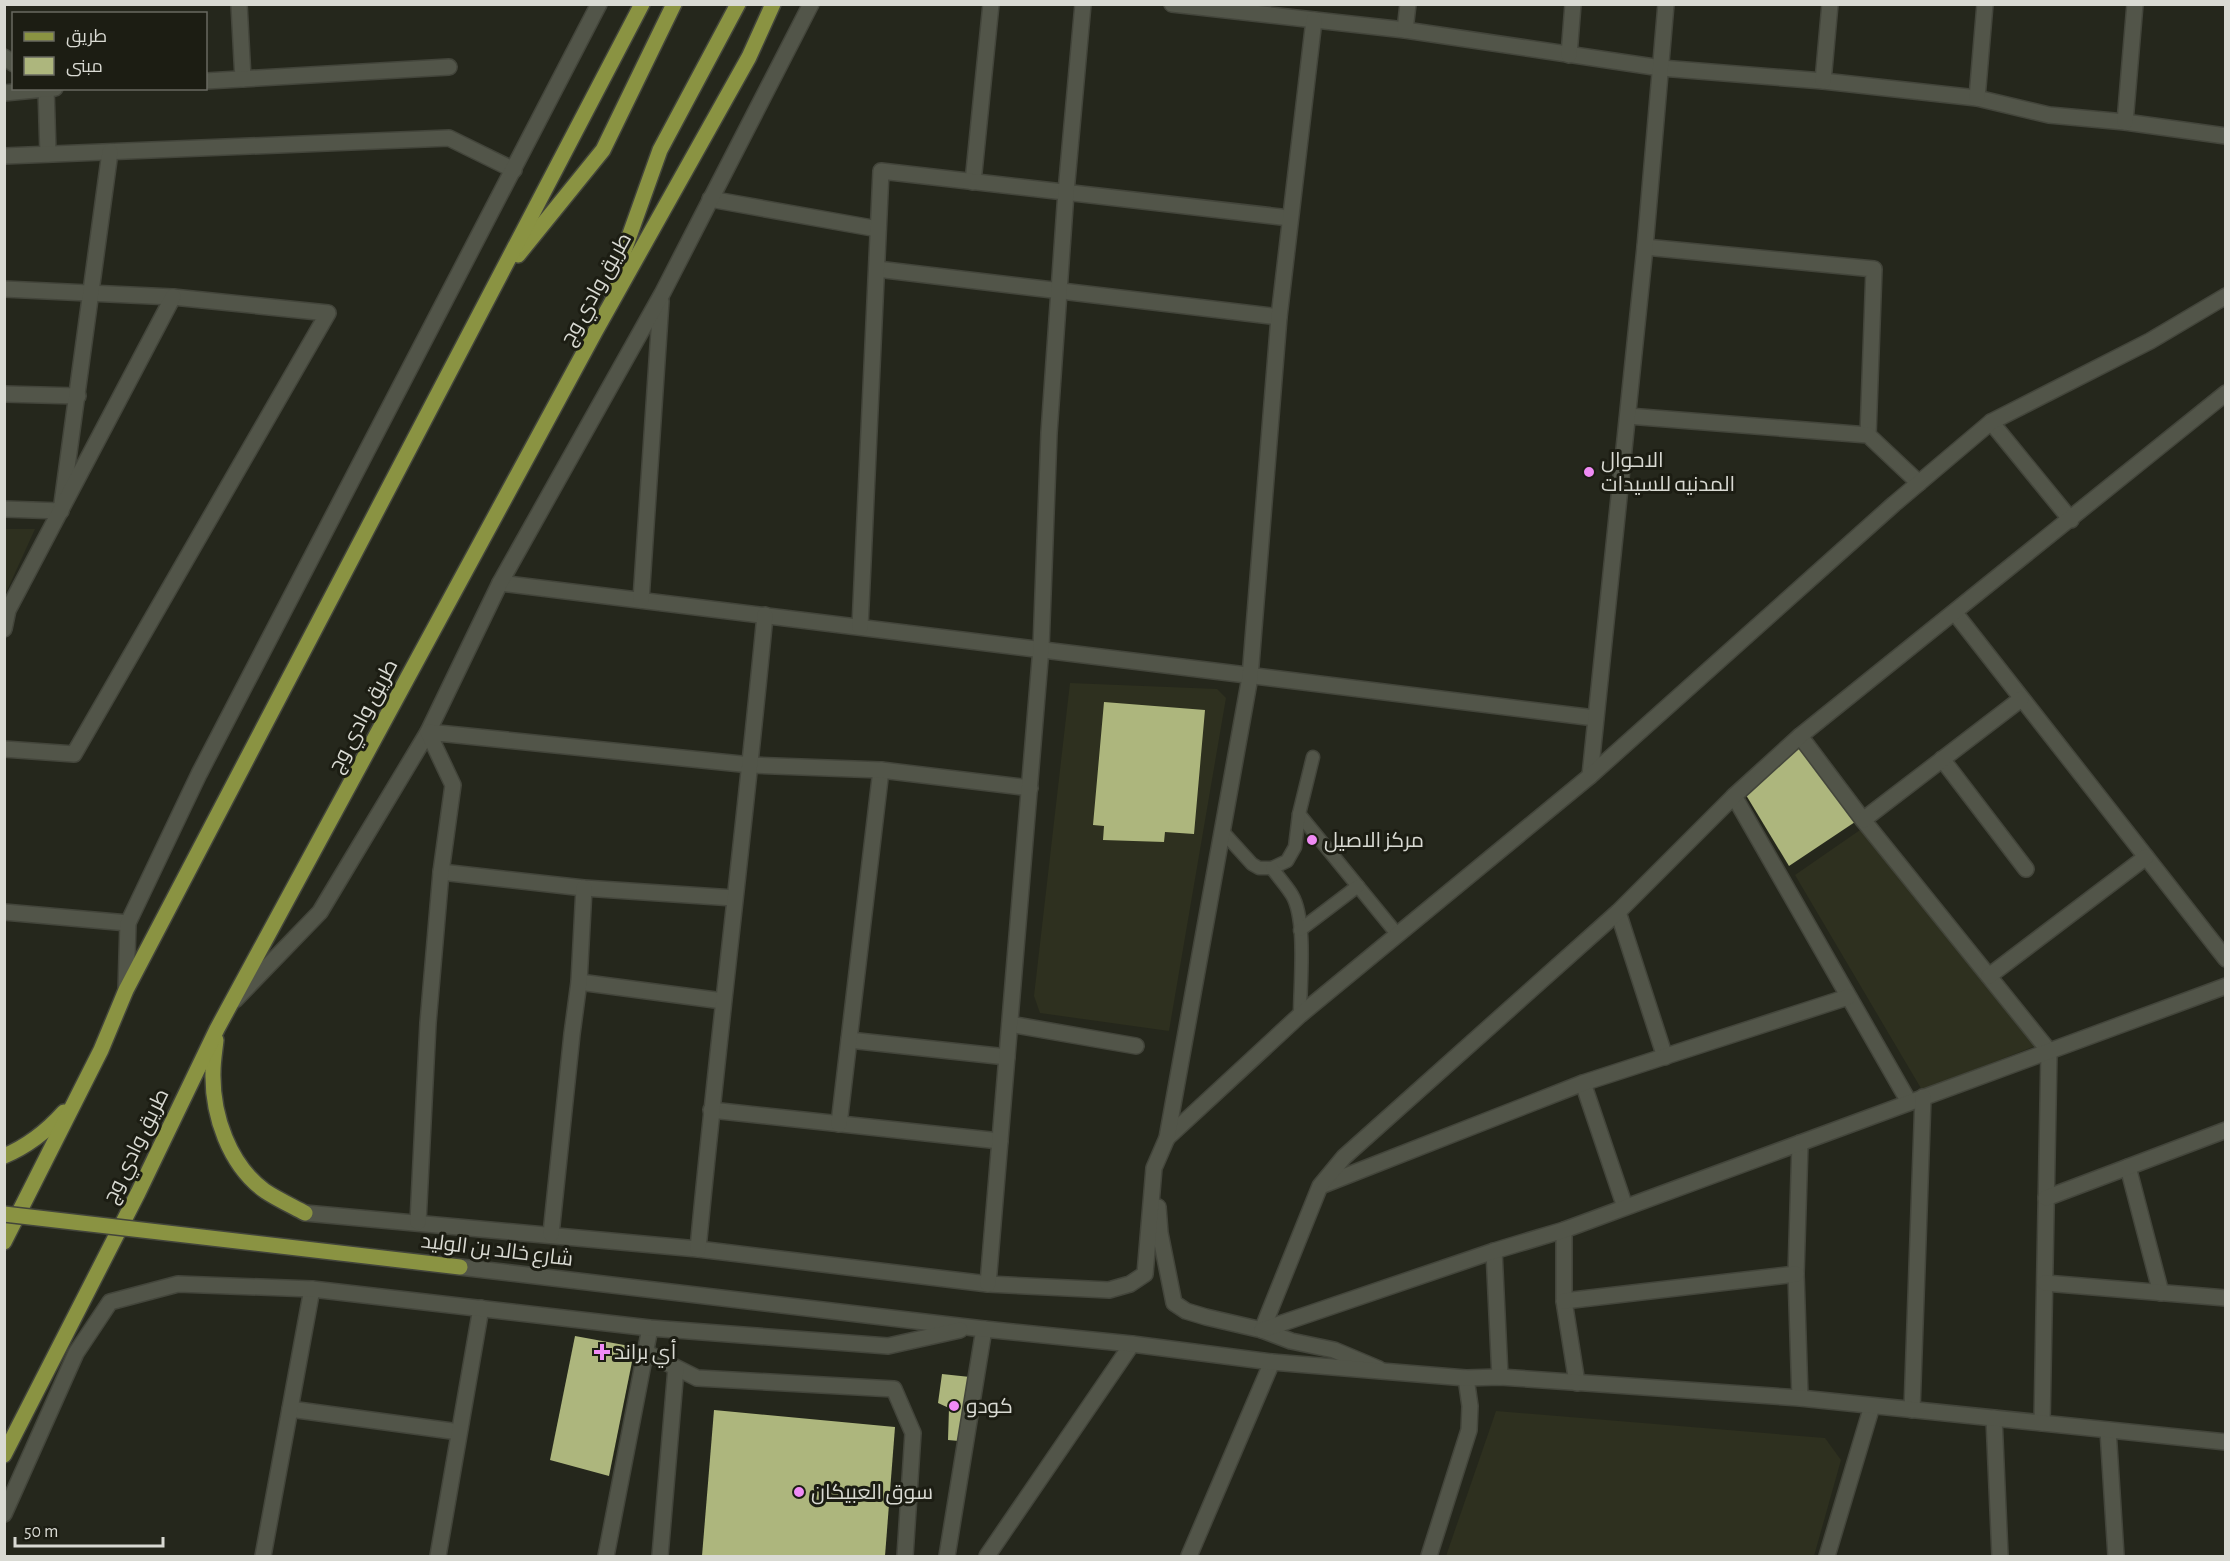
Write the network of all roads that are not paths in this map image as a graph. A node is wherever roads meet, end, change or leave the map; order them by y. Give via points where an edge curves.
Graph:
1 (239, 4) edge
2 (599, 4) edge
3 (642, 4) edge
4 (674, 4) edge
5 (738, 4) edge
6 (773, 4) edge
7 (991, 4) edge
8 (1083, 4) edge
9 (1172, 4) edge
10 (1408, 4) edge
11 (1573, 4) edge
12 (1666, 4) edge
13 (1830, 4) edge
14 (1985, 4) edge
15 (2135, 4) edge
16 (814, 6) edge
17 (1248, 8) edge
18 (1314, 20) junction
19 (1405, 30) junction
20 (1569, 56) junction
21 (449, 67) dead end
22 (1661, 68) junction
23 (243, 79) junction
24 (207, 81) edge
25 (1823, 81) junction
26 (36, 90) edge
27 (47, 90) edge
28 (4, 93) edge
29 (1977, 98) junction
30 (2125, 122) junction
31 (2226, 136) edge
32 (110, 152) junction
33 (48, 154) junction
34 (4, 156) edge
35 (514, 170) junction
36 (973, 182) junction
37 (1066, 192) junction
38 (710, 199) junction
39 (1290, 218) junction
40 (878, 229) junction
41 (1645, 247) junction
42 (877, 268) junction
43 (497, 282) junction
44 (4, 289) edge
45 (1059, 290) junction
46 (92, 292) junction
47 (662, 294) junction
48 (2226, 296) edge
49 (173, 297) junction
50 (1279, 317) junction
51 (595, 332) junction
52 (2226, 393) edge
53 (4, 394) edge
54 (78, 396) junction
55 (1628, 416) junction
56 (1991, 422) junction
57 (1868, 435) junction
58 (1919, 483) junction
59 (4, 509) edge
60 (61, 511) junction
61 (2071, 520) junction
62 (500, 583) junction
63 (641, 600) junction
64 (1954, 613) junction
65 (765, 615) junction
66 (860, 627) junction
67 (4, 629) edge
68 (1041, 648) junction
69 (1250, 677) junction
70 (2021, 699) junction
71 (1595, 718) junction
72 (428, 732) junction
73 (1800, 736) junction
74 (4, 749) edge
75 (1313, 757) dead end
76 (1942, 759) junction
77 (751, 765) junction
78 (881, 770) junction
79 (1590, 776) junction
80 (1030, 788) junction
81 (1734, 796) junction
82 (1299, 814) junction
83 (1863, 820) junction
84 (1223, 832) junction
85 (2146, 857) junction
86 (1272, 868) junction
87 (2026, 869) dead end
88 (441, 872) junction
89 (1358, 886) junction
90 (584, 888) junction
91 (734, 898) junction
92 (4, 912) edge
93 (1618, 912) junction
94 (128, 922) junction
95 (1300, 930) junction
96 (1397, 934) junction
97 (2226, 959) edge
98 (1989, 976) junction
99 (579, 982) junction
100 (2226, 986) edge
101 (126, 990) junction
102 (1848, 998) junction
103 (723, 1001) junction
104 (229, 1007) junction
105 (1300, 1015) junction
106 (1010, 1024) junction
107 (217, 1029) junction
108 (849, 1040) junction
109 (1136, 1046) dead end
110 (101, 1050) junction
111 (2049, 1051) junction
112 (1007, 1057) junction
113 (1665, 1057) junction
114 (1583, 1083) junction
115 (1916, 1100) junction
116 (711, 1110) junction
117 (839, 1124) junction
118 (2226, 1130) edge
119 (1167, 1138) junction
120 (1000, 1141) junction
121 (1800, 1143) junction
122 (4, 1156) edge
123 (2128, 1167) junction
124 (1154, 1168) junction
125 (1320, 1186) junction
126 (2046, 1198) junction
127 (1625, 1207) junction
128 (305, 1213) joint
129 (4, 1214) edge
130 (418, 1222) junction
131 (1564, 1230) junction
132 (551, 1234) junction
133 (4, 1242) edge
134 (698, 1249) junction
135 (1494, 1251) junction
136 (460, 1267) joint
137 (1796, 1274) junction
138 (2044, 1283) junction
139 (988, 1284) junction
140 (312, 1289) junction
141 (2161, 1293) junction
142 (2226, 1298) edge
143 (1564, 1301) junction
144 (481, 1308) junction
145 (650, 1328) junction
146 (978, 1328) junction
147 (1262, 1330) junction
148 (1132, 1344) junction
149 (645, 1352) junction
150 (1272, 1362) junction
151 (676, 1368) junction
152 (1385, 1372) junction
153 (1500, 1377) junction
154 (1466, 1378) junction
155 (1577, 1383) junction
156 (1800, 1398) junction
157 (1872, 1406) junction
158 (290, 1409) junction
159 (1912, 1410) junction
160 (1994, 1418) junction
161 (2042, 1423) junction
162 (2108, 1430) junction
163 (459, 1432) junction
164 (2226, 1442) edge
165 (4, 1455) edge
166 (4, 1514) edge
167 (263, 1557) edge
168 (438, 1557) edge
169 (606, 1557) edge
170 (660, 1557) edge
171 (905, 1557) edge
172 (947, 1557) edge
173 (987, 1557) edge
174 (1189, 1557) edge
175 (1429, 1557) edge
176 (1827, 1557) edge
177 (2000, 1557) edge
178 (2116, 1557) edge

1 - 23 street
2 - 35 street
3 - 43 main road
4 - 43 main road via 603,150
5 - 51 main road via 660,150
6 - 51 main road, طريق وادي وج via 748,57
7 - 36 street
8 - 37 street
9 - 17 street
10 - 19 street
11 - 20 street
12 - 22 street
13 - 25 street
14 - 29 street
15 - 30 street
16 - 38 street
17 - 18 street
18 - 19 street
18 - 39 street
19 - 20 street
20 - 22 street
21 - 23 street
22 - 25 street
22 - 41 street
23 - 24 street
25 - 29 street
26 - 28 street
27 - 33 street
29 - 30 street via 2049,115
30 - 31 street
32 - 33 street
32 - 35 street via 449,138
32 - 46 street
33 - 34 street
35 - 94 street via 205,764
36 - 37 street
36 - 40 street via 881,171
37 - 39 street
37 - 45 street
38 - 40 street
38 - 47 street
39 - 50 street
40 - 42 street
41 - 55 street
41 - 57 street via 1874,269
42 - 45 street
42 - 66 street
43 - 101 main road
44 - 46 street
45 - 50 street
45 - 68 street
46 - 49 street
46 - 54 street
47 - 62 street
47 - 63 street
48 - 56 street via 2150,341
49 - 60 street
49 - 74 street via 328,313 74,754
50 - 69 street
51 - 104 main road, طريق وادي وج
52 - 61 street
53 - 54 street
54 - 60 street
55 - 57 street
55 - 71 street
56 - 58 street
56 - 61 street
57 - 58 street
58 - 79 street
59 - 60 street
60 - 67 street via 8,610
61 - 64 street
62 - 63 street
62 - 72 street
63 - 65 street
64 - 70 street
64 - 73 street
65 - 66 street
65 - 77 street
66 - 68 street
68 - 69 street
68 - 80 street
69 - 71 street
69 - 84 street
70 - 76 street
70 - 85 street
71 - 79 street
72 - 77 street
72 - 88 street via 453,785
72 - 104 street via 320,912
73 - 81 street
73 - 83 street
75 - 82 lane
76 - 83 street
76 - 87 street
77 - 78 street
77 - 91 street
78 - 80 street
78 - 108 street
79 - 96 street
80 - 106 street
81 - 93 street
81 - 102 street
82 - 86 lane via 1295,847 1287,861
82 - 89 lane
83 - 98 street
84 - 86 lane via 1252,864
84 - 119 street
85 - 97 street
85 - 98 street
86 - 95 lane via 1292,895
88 - 90 street
88 - 130 street via 428,1023
89 - 95 lane
89 - 96 lane
90 - 91 street
90 - 99 street
91 - 103 street
92 - 94 street
93 - 113 street
93 - 125 street via 1344,1157
94 - 101 street
95 - 105 lane
96 - 105 street
98 - 111 street
99 - 103 street
99 - 132 street
100 - 111 street
101 - 110 main road
102 - 113 street
102 - 115 street
103 - 116 street
104 - 107 main road, طريق وادي وج
105 - 119 street
106 - 109 street
106 - 112 street
107 - 128 main road via 213,1073 225,1139 239,1166 264,1190
107 - 165 main road, طريق وادي وج
108 - 112 street
108 - 117 street
110 - 122 main road via 76,1097 51,1126
110 - 133 main road
111 - 115 street
111 - 126 street
112 - 120 street
113 - 114 street
114 - 125 street
114 - 127 street
115 - 121 street
115 - 159 street
116 - 117 street
116 - 134 street
117 - 120 street
118 - 123 street
119 - 124 street
120 - 139 street
121 - 127 street
121 - 137 street
123 - 126 street
123 - 141 street
124 - 139 street via 1145,1274 1130,1284 1109,1290
124 - 147 street via 1160,1233 1174,1303 1186,1311
125 - 147 street
126 - 138 street
127 - 131 street
128 - 130 street
129 - 136 main road, شارع خالد بن الوليد, bridge
130 - 132 street
131 - 135 street
131 - 143 street
132 - 134 street
134 - 139 street
135 - 147 street
135 - 153 street
136 - 146 street, شارع خالد بن الوليد
137 - 143 street
137 - 156 street
138 - 141 street
138 - 161 street
140 - 144 street
140 - 158 street
140 - 166 street via 178,1284 110,1302 76,1353
141 - 142 street
143 - 155 street
144 - 145 street
144 - 163 street
145 - 146 street via 888,1346
145 - 149 street
146 - 148 street, شارع خالد بن الوليد
146 - 172 street
147 - 152 street via 1334,1350
148 - 150 street, شارع خالد بن الوليد
148 - 173 street
149 - 151 street
149 - 169 street
150 - 152 street, شارع خالد بن الوليد
150 - 174 street
151 - 170 street
151 - 171 street via 697,1378 894,1389 913,1433
152 - 154 street, شارع خالد بن الوليد
153 - 154 street, شارع خالد بن الوليد
153 - 155 street, شارع خالد بن الوليد
154 - 175 street via 1469,1430
155 - 156 street, شارع خالد بن الوليد
156 - 157 street, شارع خالد بن الوليد
157 - 159 street, شارع خالد بن الوليد
157 - 176 street
158 - 163 street
158 - 167 street
159 - 160 street, شارع خالد بن الوليد
160 - 161 street, شارع خالد بن الوليد
160 - 177 street
161 - 162 street, شارع خالد بن الوليد
162 - 164 street, شارع خالد بن الوليد
162 - 178 street
163 - 168 street

